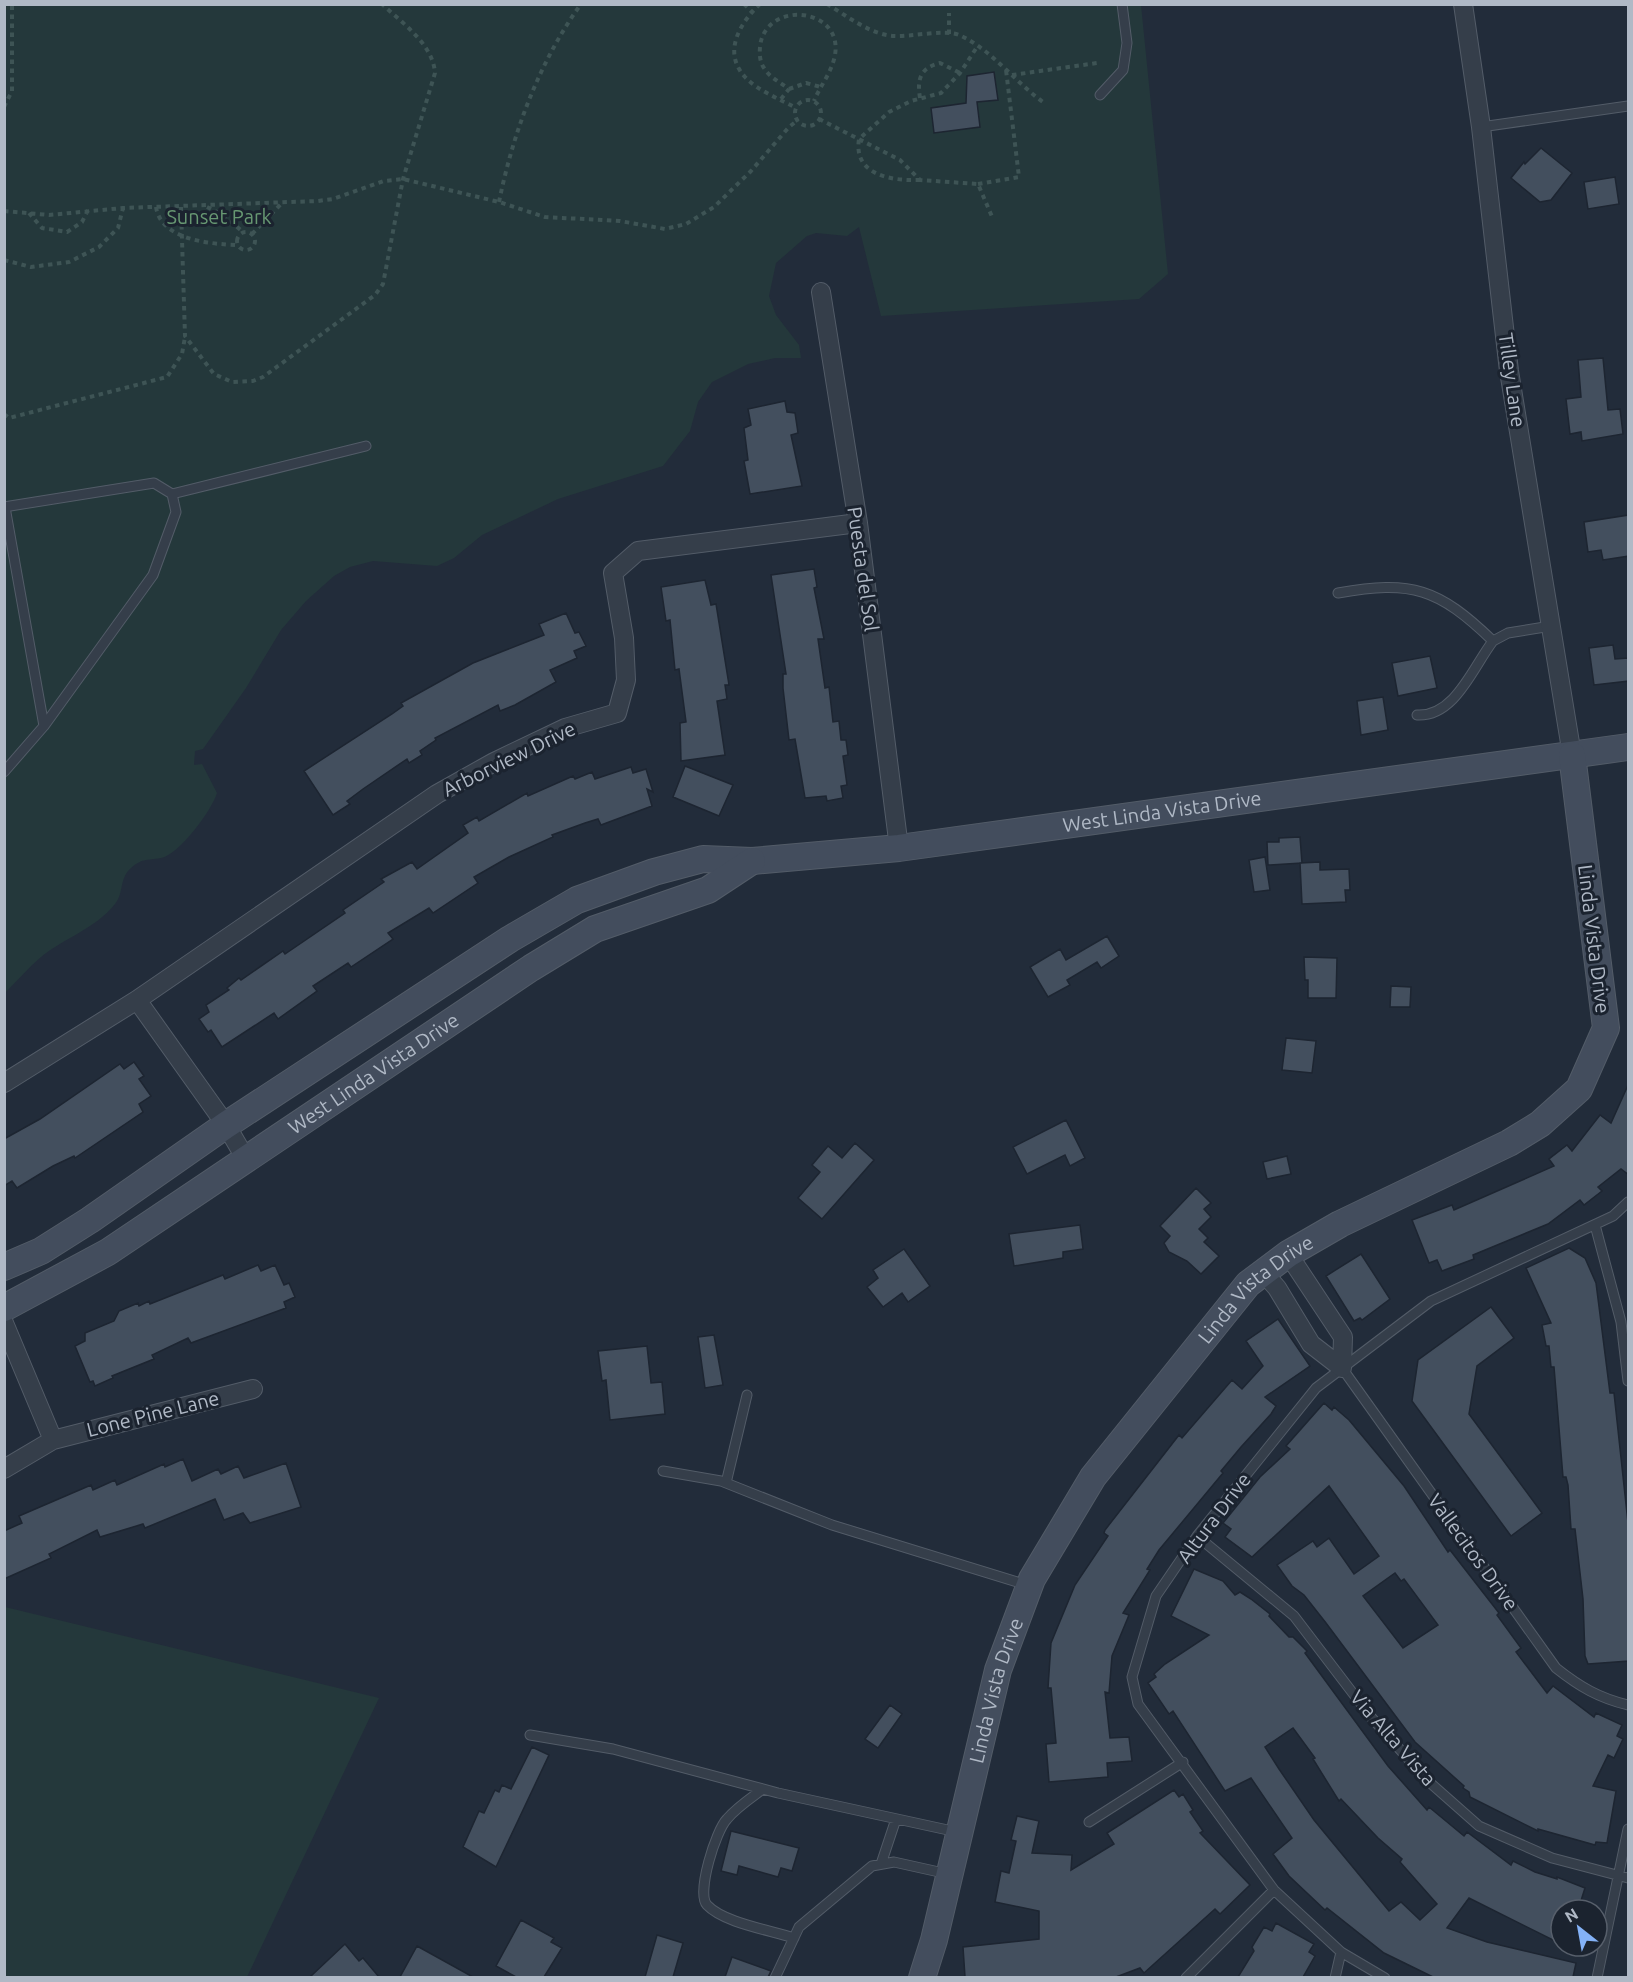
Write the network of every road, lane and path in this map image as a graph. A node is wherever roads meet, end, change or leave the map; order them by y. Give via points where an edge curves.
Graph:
1 (12, 4) edge
2 (382, 4) edge
3 (581, 4) edge
4 (744, 4) edge
5 (760, 4) edge
6 (827, 4) edge
7 (1122, 4) edge
8 (1463, 4) edge
9 (752, 12) junction
10 (949, 13) dead end
11 (949, 34) junction
12 (977, 47) junction
13 (1097, 63) dead end
14 (1005, 69) junction
15 (960, 73) junction
16 (1012, 75) junction
17 (821, 87) junction
18 (789, 89) junction
19 (1100, 95) dead end
20 (920, 98) junction
21 (781, 99) junction
22 (814, 101) junction
23 (1046, 104) dead end
24 (1629, 106) edge
25 (4, 107) edge
26 (796, 108) junction
27 (819, 119) junction
28 (798, 120) junction
29 (1481, 127) junction
30 (859, 139) junction
31 (403, 179) junction
32 (921, 180) junction
33 (978, 184) junction
34 (283, 202) junction
35 (499, 202) junction
36 (204, 206) junction
37 (156, 207) junction
38 (181, 207) junction
39 (123, 208) junction
40 (88, 210) junction
41 (4, 211) edge
42 (28, 212) junction
43 (993, 219) dead end
44 (243, 232) junction
45 (252, 234) junction
46 (182, 235) junction
47 (237, 244) junction
48 (4, 260) edge
49 (821, 292) dead end
50 (185, 336) junction
51 (4, 414) edge
52 (366, 446) dead end
53 (172, 494) junction
54 (5, 507) edge
55 (858, 524) junction
56 (1338, 593) dead end
57 (1551, 626) junction
58 (1493, 641) junction
59 (1417, 715) dead end
60 (45, 726) junction
61 (1629, 747) edge
62 (1572, 755) junction
63 (4, 772) edge
64 (899, 848) junction
65 (752, 861) junction
66 (137, 1000) junction
67 (4, 1083) edge
68 (225, 1125) junction
69 (247, 1161) junction
70 (1629, 1202) edge
71 (1595, 1225) junction
72 (1288, 1254) junction
73 (4, 1267) edge
74 (1263, 1272) junction
75 (4, 1308) edge
76 (4, 1323) edge
77 (1342, 1368) junction
78 (1629, 1380) edge
79 (253, 1389) dead end
80 (747, 1395) dead end
81 (53, 1440) junction
82 (4, 1469) edge
83 (663, 1471) dead end
84 (726, 1482) junction
85 (1197, 1536) junction
86 (1030, 1586) junction
87 (1629, 1705) edge
88 (530, 1735) dead end
89 (1183, 1762) junction
90 (763, 1789) junction
91 (896, 1819) junction
92 (1089, 1822) dead end
93 (1629, 1829) edge
94 (959, 1833) junction
95 (881, 1864) junction
96 (950, 1875) junction
97 (1624, 1877) edge
98 (1275, 1890) junction
99 (794, 1938) junction
100 (1341, 1952) junction
101 (775, 1977) edge
102 (922, 1977) edge
103 (1186, 1977) edge
104 (1335, 1977) edge
105 (1384, 1977) edge
106 (1597, 1977) edge

1 - 25 path via 12,91
2 - 31 path via 434,60 435,72
3 - 35 path via 558,39 538,81 509,155
4 - 9 path
5 - 9 path
6 - 11 path via 872,30 892,36
7 - 19 lane via 1124,70
8 - 29 street, Tilley Lane
9 - 21 path via 738,31 735,58 744,77
10 - 11 path
11 - 12 path via 958,34
12 - 14 path
12 - 15 path
13 - 16 path
14 - 16 path
14 - 33 path via 1019,177
15 - 20 path via 941,93
15 - 20 path via 940,63 926,68 919,79
16 - 23 path via 1028,93
17 - 18 path via 806,83
17 - 18 path via 835,54 832,31 815,16 793,12 766,28 760,46 763,67
17 - 22 path
18 - 21 path
20 - 30 path via 889,112
21 - 26 path
22 - 26 path via 802,102
22 - 27 path via 821,111
24 - 29 lane
26 - 28 path
27 - 28 path via 809,126
27 - 30 path
28 - 35 path via 714,207 686,225 665,229 620,221 545,217
29 - 57 street, Tilley Lane via 1509,371
30 - 32 path via 900,160
30 - 32 path via 860,156 871,172 886,178
31 - 34 path via 333,199
31 - 35 path
31 - 50 path via 383,285 375,295 262,377 232,382 214,374
32 - 33 path
33 - 43 path
34 - 36 path
34 - 45 path
36 - 38 path
36 - 44 path via 223,215
37 - 38 path
37 - 39 path
37 - 46 path via 161,221
38 - 46 path
39 - 40 path
39 - 48 path via 118,228 99,247 69,262 31,267
40 - 42 path
40 - 42 path via 82,222 67,232 42,228
41 - 42 path
44 - 45 path
44 - 47 path
45 - 47 path via 252,248 243,250
46 - 47 path via 209,243
46 - 50 path
49 - 55 street, Puesta del Sol
50 - 51 path via 182,354 167,377 9,418
52 - 53 lane
53 - 54 lane via 154,483
53 - 60 lane via 176,513 153,575
54 - 60 lane
55 - 64 street, Puesta del Sol
55 - 66 street, Arborview Drive via 638,550 613,573 624,638 626,680 617,713 565,728 437,795
56 - 58 lane via 1391,585 1413,588 1455,609
57 - 58 lane via 1508,633
57 - 62 street, Tilley Lane
58 - 59 lane via 1444,710
60 - 63 lane
61 - 62 main road
62 - 64 main road, West Linda Vista Drive
62 - 72 main road, Linda Vista Drive via 1606,1028 1579,1089 1540,1124 1509,1143 1340,1224
64 - 65 main road, West Linda Vista Drive
65 - 68 main road, West Linda Vista Drive via 703,859 578,900 510,939
65 - 69 main road, West Linda Vista Drive via 708,890 595,929 531,968
66 - 67 street, Arborview Drive
66 - 68 street
68 - 69 street
68 - 73 main road, West Linda Vista Drive via 84,1224 41,1251
69 - 75 main road, West Linda Vista Drive via 108,1252
70 - 71 lane, Altura Drive
71 - 77 lane, Altura Drive via 1431,1301
71 - 78 lane via 1621,1322
72 - 74 main road, Linda Vista Drive
72 - 77 street via 1343,1337
74 - 77 street, Vallecitos Drive via 1311,1344
74 - 86 main road, Linda Vista Drive via 1240,1293 1093,1477
76 - 81 street
77 - 85 lane, Altura Drive via 1316,1388
77 - 87 lane, Vallecitos Drive via 1556,1668 1602,1699
79 - 81 street, Lone Pine Lane
80 - 84 lane
81 - 82 street, Lone Pine Lane
83 - 84 lane
84 - 86 lane via 832,1525
85 - 89 lane, Altura Drive via 1156,1596 1132,1677 1138,1704
85 - 97 lane, Via Alta Vista via 1294,1616 1371,1717 1428,1781 1479,1826 1552,1858
86 - 94 main road, Linda Vista Drive via 998,1670
88 - 90 lane via 613,1749
89 - 92 lane
89 - 98 lane, Altura Drive
90 - 91 lane
90 - 99 lane via 725,1820 704,1878 702,1896 707,1905 726,1917
91 - 94 lane
91 - 95 lane
93 - 97 lane
94 - 96 main road, Linda Vista Drive
95 - 96 lane via 894,1862
95 - 99 lane via 872,1866 799,1926
96 - 102 main road, Linda Vista Drive
97 - 106 lane
98 - 100 lane, Altura Drive
98 - 103 lane
99 - 101 lane
100 - 104 lane
100 - 105 lane, Altura Drive

